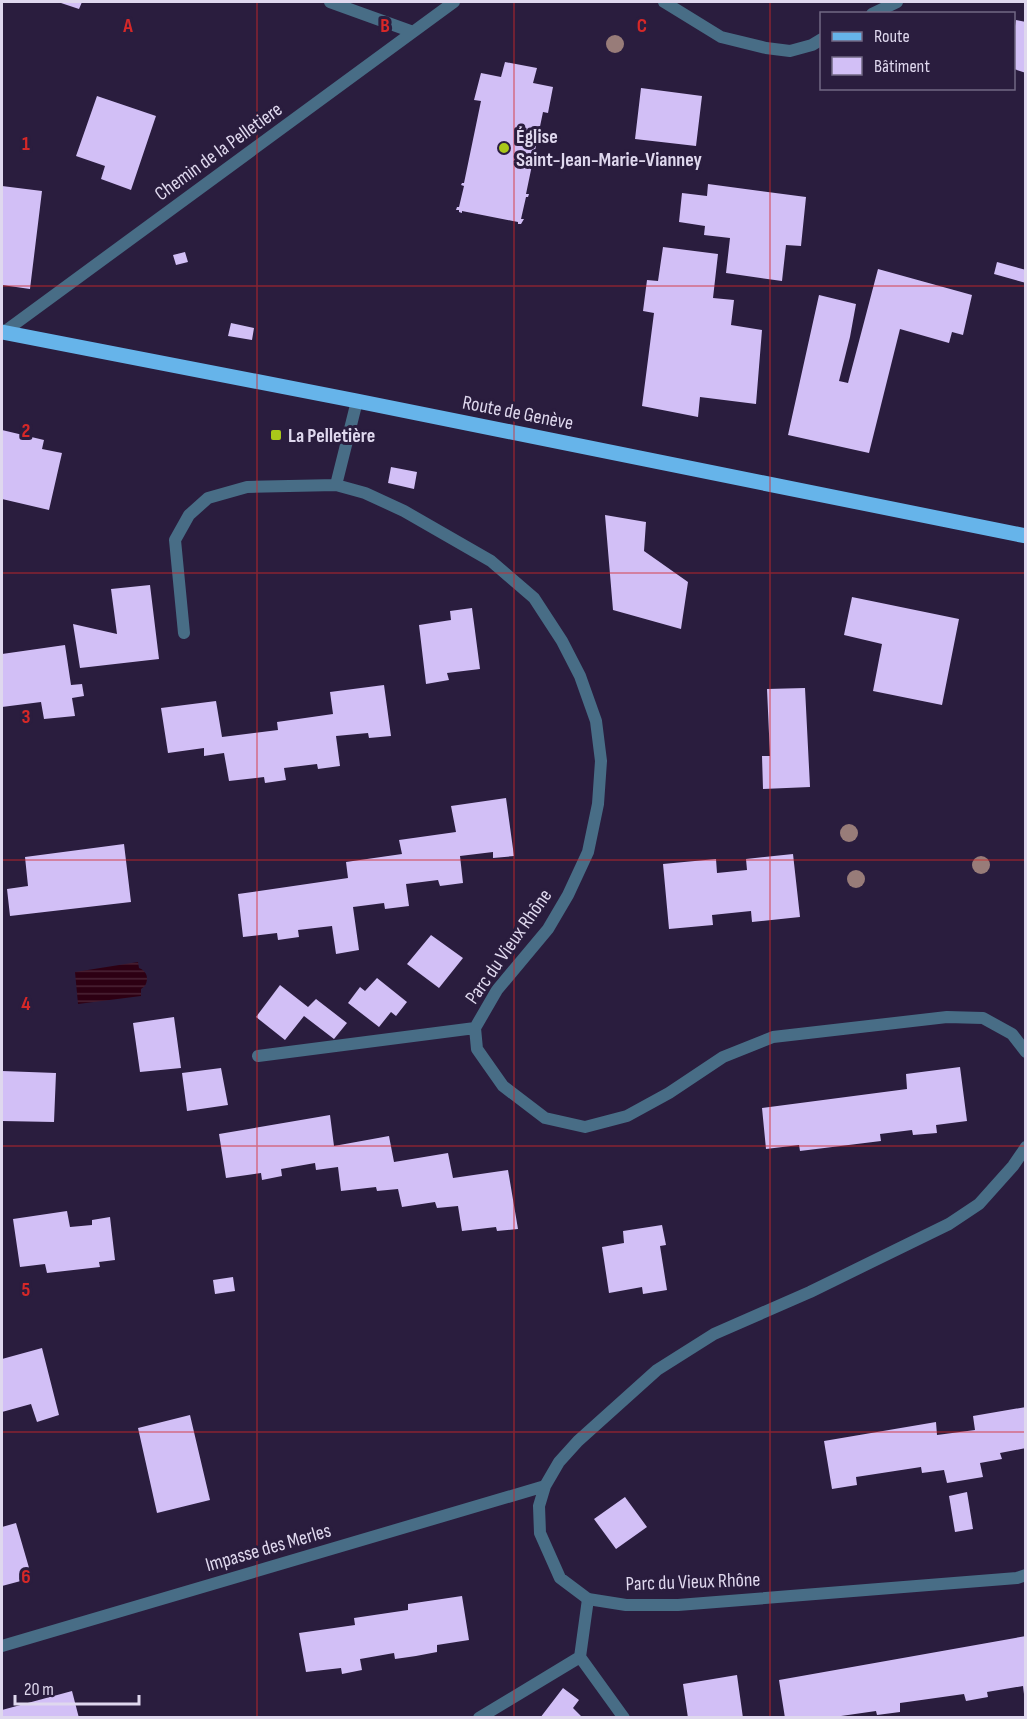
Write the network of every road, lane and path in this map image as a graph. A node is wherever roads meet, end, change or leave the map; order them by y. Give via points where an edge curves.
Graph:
1 (330, 2) edge
2 (454, 2) edge
3 (664, 2) edge
4 (897, 2) edge
5 (876, 12) edge
6 (413, 32) junction
7 (820, 40) edge
8 (3, 332) edge
9 (357, 401) junction
10 (336, 485) junction
11 (1026, 536) edge
12 (184, 633) dead end
13 (475, 1028) junction
14 (1026, 1052) edge
15 (258, 1056) dead end
16 (1026, 1147) edge
17 (545, 1486) junction
18 (1026, 1575) edge
19 (588, 1599) junction
20 (2, 1646) edge
21 (580, 1657) junction
22 (479, 1718) edge
23 (624, 1718) edge

1 - 6 street
2 - 6 street, Chemin de la Pelletiere
3 - 7 street via 721,37 790,51
4 - 5 street
6 - 8 street, Chemin de la Pelletiere
8 - 9 main road, Route de Genève
9 - 10 street
9 - 11 main road, Route de Genève
10 - 12 street, Parc du Vieux Rhône via 247,487 208,498 189,515 175,540
10 - 13 street, Parc du Vieux Rhône via 404,511 491,561 534,598 580,676 596,721 601,760 598,804 588,852 548,929 496,990
13 - 14 street, Parc du Vieux Rhône via 477,1049 502,1086 544,1118 585,1127 627,1116 723,1056 773,1037 947,1017 982,1018 1012,1034
13 - 15 street
16 - 17 street, Parc du Vieux Rhône via 979,1203 949,1224 714,1334 657,1370 578,1441
17 - 19 street, Parc du Vieux Rhône via 539,1506 540,1533 561,1578
17 - 20 street, Impasse des Merles
18 - 19 street, Parc du Vieux Rhône via 678,1605 626,1605
19 - 21 street
21 - 22 street
21 - 23 street

